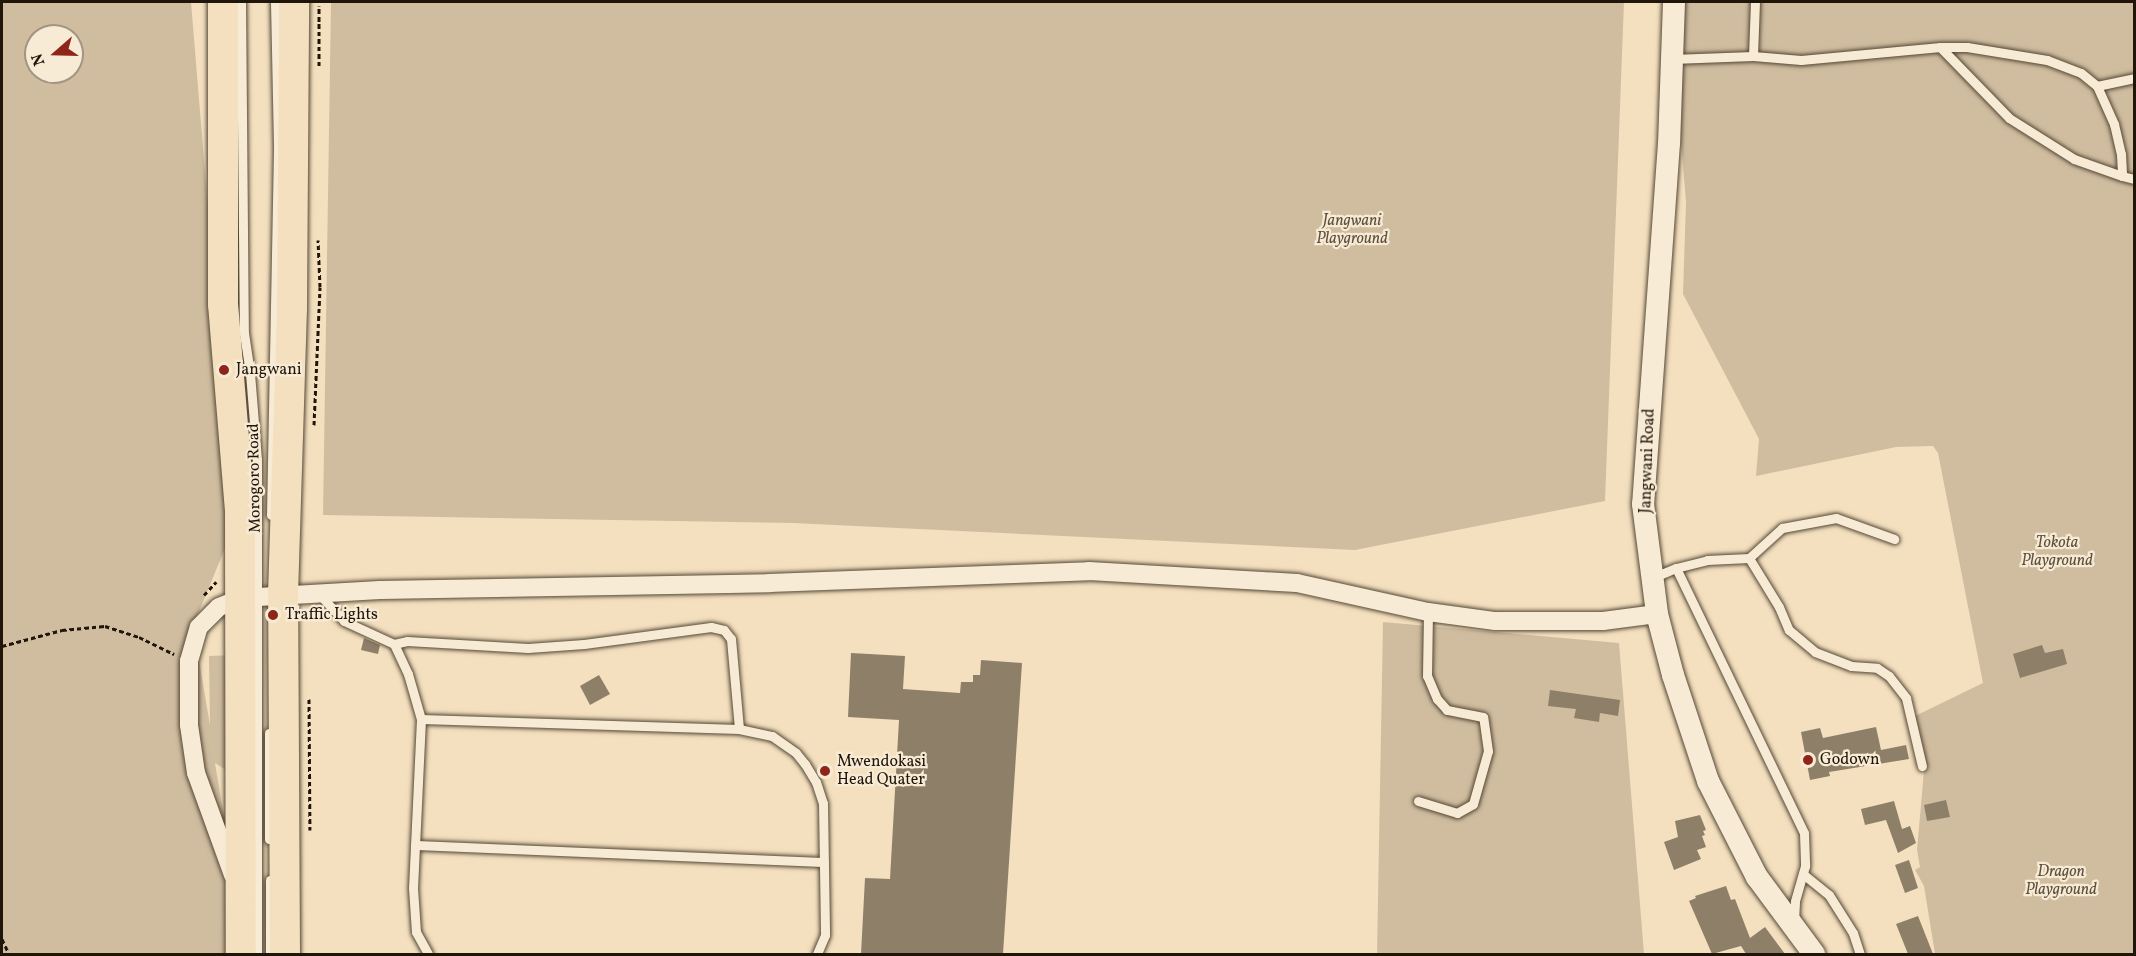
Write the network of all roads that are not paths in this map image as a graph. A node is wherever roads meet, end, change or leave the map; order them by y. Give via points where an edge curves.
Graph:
1 (224, 2) edge
2 (241, 2) edge
3 (275, 2) edge
4 (294, 2) edge
5 (1674, 2) edge
6 (1755, 2) edge
7 (1940, 47) junction
8 (1753, 56) junction
9 (1672, 59) junction
10 (2134, 78) edge
11 (2097, 86) junction
12 (2122, 176) junction
13 (2134, 179) edge
14 (271, 528) dead end
15 (1894, 538) dead end
16 (1749, 558) junction
17 (1676, 568) junction
18 (1652, 578) junction
19 (319, 594) junction
20 (265, 598) junction
21 (1428, 612) junction
22 (1657, 614) junction
23 (394, 644) junction
24 (421, 719) junction
25 (269, 723) dead end
26 (740, 729) junction
27 (1922, 766) dead end
28 (1418, 801) dead end
29 (415, 845) junction
30 (270, 855) dead end
31 (824, 862) junction
32 (270, 866) dead end
33 (1803, 874) junction
34 (242, 904) junction
35 (1794, 930) junction
36 (241, 954) edge
37 (257, 954) edge
38 (270, 954) edge
39 (285, 954) edge
40 (428, 954) edge
41 (818, 954) edge
42 (1814, 954) edge
43 (1860, 954) edge

1 - 20 highway, Morogoro Road via 223,304 240,481
2 - 20 lane, Morogoro Road via 244,333
3 - 14 lane, Morogoro Road via 278,145
4 - 20 highway, Morogoro Road via 292,309
5 - 9 street, Jangwani Road
6 - 8 lane
7 - 8 lane via 1801,60
7 - 11 lane via 1967,47 2047,60 2081,73
7 - 12 lane via 2009,118 2074,159
8 - 9 lane
9 - 18 street, Jangwani Road via 1643,504
10 - 11 lane
11 - 12 lane via 2114,124
12 - 13 lane
15 - 16 lane via 1836,518 1782,528
16 - 17 lane via 1707,560
16 - 27 lane via 1789,630 1815,652 1851,666 1877,668 1889,676 1906,698
17 - 18 lane
17 - 33 lane via 1804,834
18 - 22 street, Jangwani Road
19 - 20 street
19 - 21 street via 1089,571 1297,583
19 - 23 lane via 344,621
20 - 34 highway, Morogoro Road
20 - 34 street via 219,607 199,627 189,661 189,725 196,773
20 - 37 lane, Morogoro Road
20 - 39 highway, Morogoro Road
21 - 22 street via 1495,621 1603,621
21 - 28 lane via 1427,676 1437,699 1447,710 1483,717 1488,751 1473,804 1457,813
22 - 35 street, Jangwani Road via 1708,781 1757,877
23 - 24 lane via 408,674
23 - 26 lane via 407,640 528,648 711,627 724,630 731,639
24 - 26 lane
24 - 29 lane
25 - 30 lane
26 - 31 lane via 772,736 806,764 823,803
29 - 31 lane
29 - 40 lane via 416,932
31 - 41 lane via 825,934
32 - 38 lane
33 - 35 lane via 1795,902
33 - 43 lane via 1829,894 1853,933
34 - 36 highway, Morogoro Road
35 - 42 street, Jangwani Road

